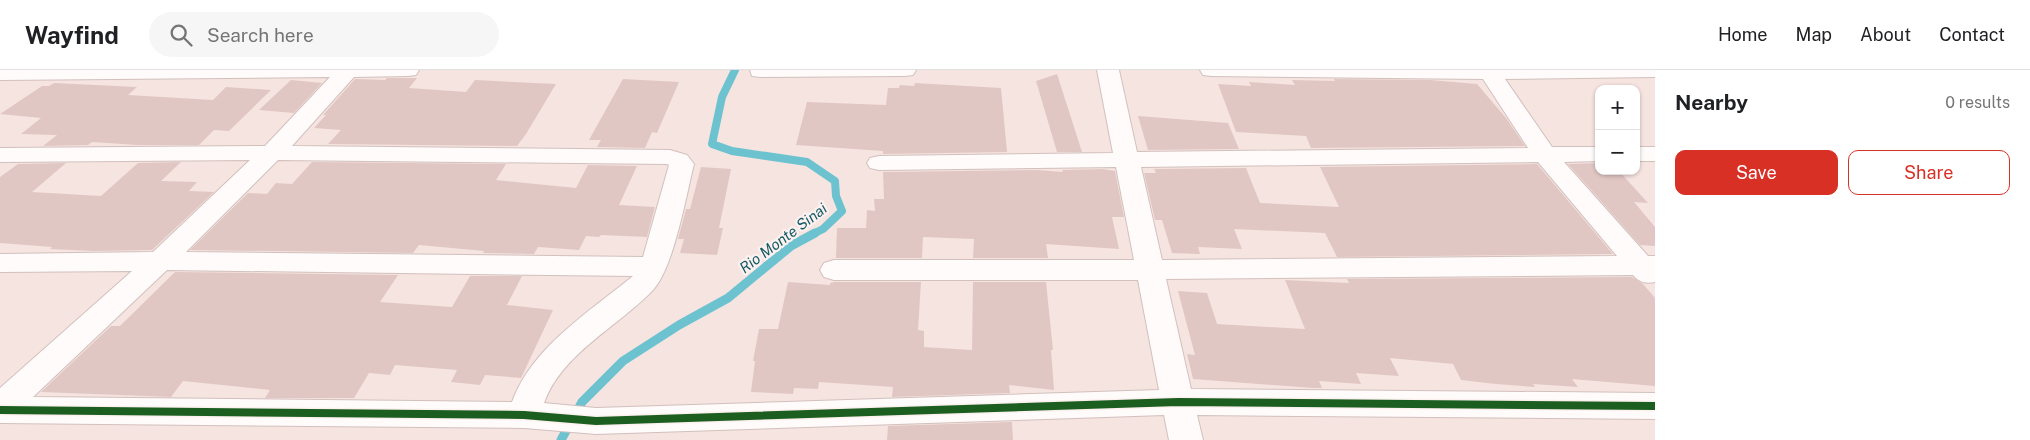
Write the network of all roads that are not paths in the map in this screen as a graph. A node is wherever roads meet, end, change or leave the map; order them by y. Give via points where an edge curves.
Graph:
1 (349, 70) edge
2 (408, 70) edge
3 (905, 70) edge
4 (1108, 70) edge
5 (1211, 70) edge
6 (760, 71) edge
7 (1489, 71) edge
8 (1655, 71) edge
9 (0, 74) edge
10 (272, 153) junction
11 (1544, 154) junction
12 (1595, 154) edge
13 (1640, 154) edge
14 (1655, 154) edge
15 (0, 155) edge
16 (1127, 161) junction
17 (879, 163) dead end
18 (160, 261) junction
19 (0, 263) edge
20 (654, 267) junction
21 (834, 270) dead end
22 (1150, 270) junction
23 (1650, 271) edge
24 (1178, 402) junction
25 (1655, 406) edge
26 (0, 409) edge
27 (524, 416) junction
28 (612, 427) edge
29 (1186, 440) edge

1 - 2 street
1 - 9 street
1 - 10 street
3 - 6 street
4 - 16 street
5 - 7 street
7 - 8 street
7 - 11 street
10 - 15 street
10 - 18 street
10 - 20 street via 670,157 682,164
11 - 12 street
11 - 16 street
11 - 23 street
13 - 14 street
16 - 17 street
16 - 22 street
18 - 19 street
18 - 20 street
18 - 26 street
20 - 27 street via 644,282 549,365 533,390
21 - 22 street
22 - 23 street
22 - 24 street
24 - 25 street
24 - 28 street
24 - 29 street
26 - 27 street
27 - 28 street

